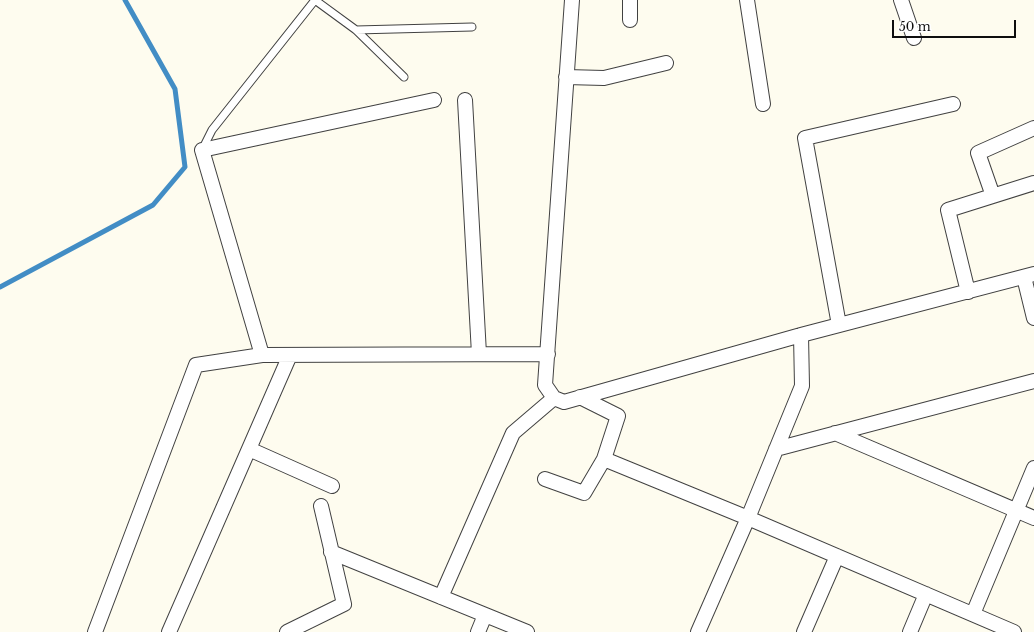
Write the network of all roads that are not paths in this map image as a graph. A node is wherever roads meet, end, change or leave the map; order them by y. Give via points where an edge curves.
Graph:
1 (315, 0) edge
2 (572, 0) edge
3 (630, 0) edge
4 (747, 0) edge
5 (901, 0) edge
6 (630, 20) dead end
7 (472, 27) dead end
8 (356, 30) junction
9 (914, 38) dead end
10 (666, 63) dead end
11 (404, 77) dead end
12 (566, 77) junction
13 (434, 100) dead end
14 (464, 100) dead end
15 (763, 104) dead end
16 (953, 104) dead end
17 (1034, 128) edge
18 (202, 150) junction
19 (1034, 183) edge
20 (993, 196) junction
21 (1029, 276) edge
22 (968, 292) junction
23 (1034, 318) edge
24 (840, 325) junction
25 (801, 335) junction
26 (478, 354) junction
27 (548, 354) junction
28 (262, 355) junction
29 (290, 355) junction
30 (1034, 381) edge
31 (580, 397) junction
32 (554, 398) junction
33 (834, 433) junction
34 (249, 448) junction
35 (776, 449) junction
36 (604, 459) junction
37 (1034, 468) edge
38 (545, 479) dead end
39 (332, 486) dead end
40 (321, 506) dead end
41 (1016, 510) junction
42 (748, 518) junction
43 (1034, 518) edge
44 (331, 552) junction
45 (837, 556) junction
46 (926, 594) junction
47 (441, 597) junction
48 (973, 614) junction
49 (485, 615) junction
50 (95, 632) edge
51 (169, 632) edge
52 (287, 632) edge
53 (478, 632) edge
54 (527, 632) edge
55 (698, 632) edge
56 (804, 632) edge
57 (910, 632) edge
58 (1014, 632) edge

1 - 8 lane
1 - 18 lane via 212,130
2 - 12 street
3 - 6 street
4 - 15 street
5 - 9 street
7 - 8 lane
8 - 11 lane
10 - 12 street via 604,78
12 - 27 street
13 - 18 street
14 - 26 street
16 - 24 street via 805,138
17 - 20 street via 978,154
18 - 28 street
19 - 20 street
20 - 22 street via 948,210
21 - 22 street
21 - 23 street
22 - 24 street
24 - 25 street
25 - 31 street
25 - 35 street via 802,386
26 - 27 street
26 - 29 street
27 - 32 street via 545,385
28 - 29 street
28 - 50 street via 196,365
29 - 34 street
30 - 33 street
31 - 32 street via 564,402
31 - 36 street via 618,416
32 - 47 street via 513,433
33 - 35 street
33 - 41 street
34 - 39 street
34 - 51 street
35 - 42 street
36 - 38 street via 584,493
36 - 42 street
37 - 41 street
40 - 44 street
41 - 43 street
41 - 48 street
42 - 45 street
42 - 55 street
44 - 47 street
44 - 52 street via 344,604
45 - 46 street
45 - 56 street
46 - 48 street
46 - 57 street
47 - 49 street
48 - 58 street
49 - 53 street
49 - 54 street

